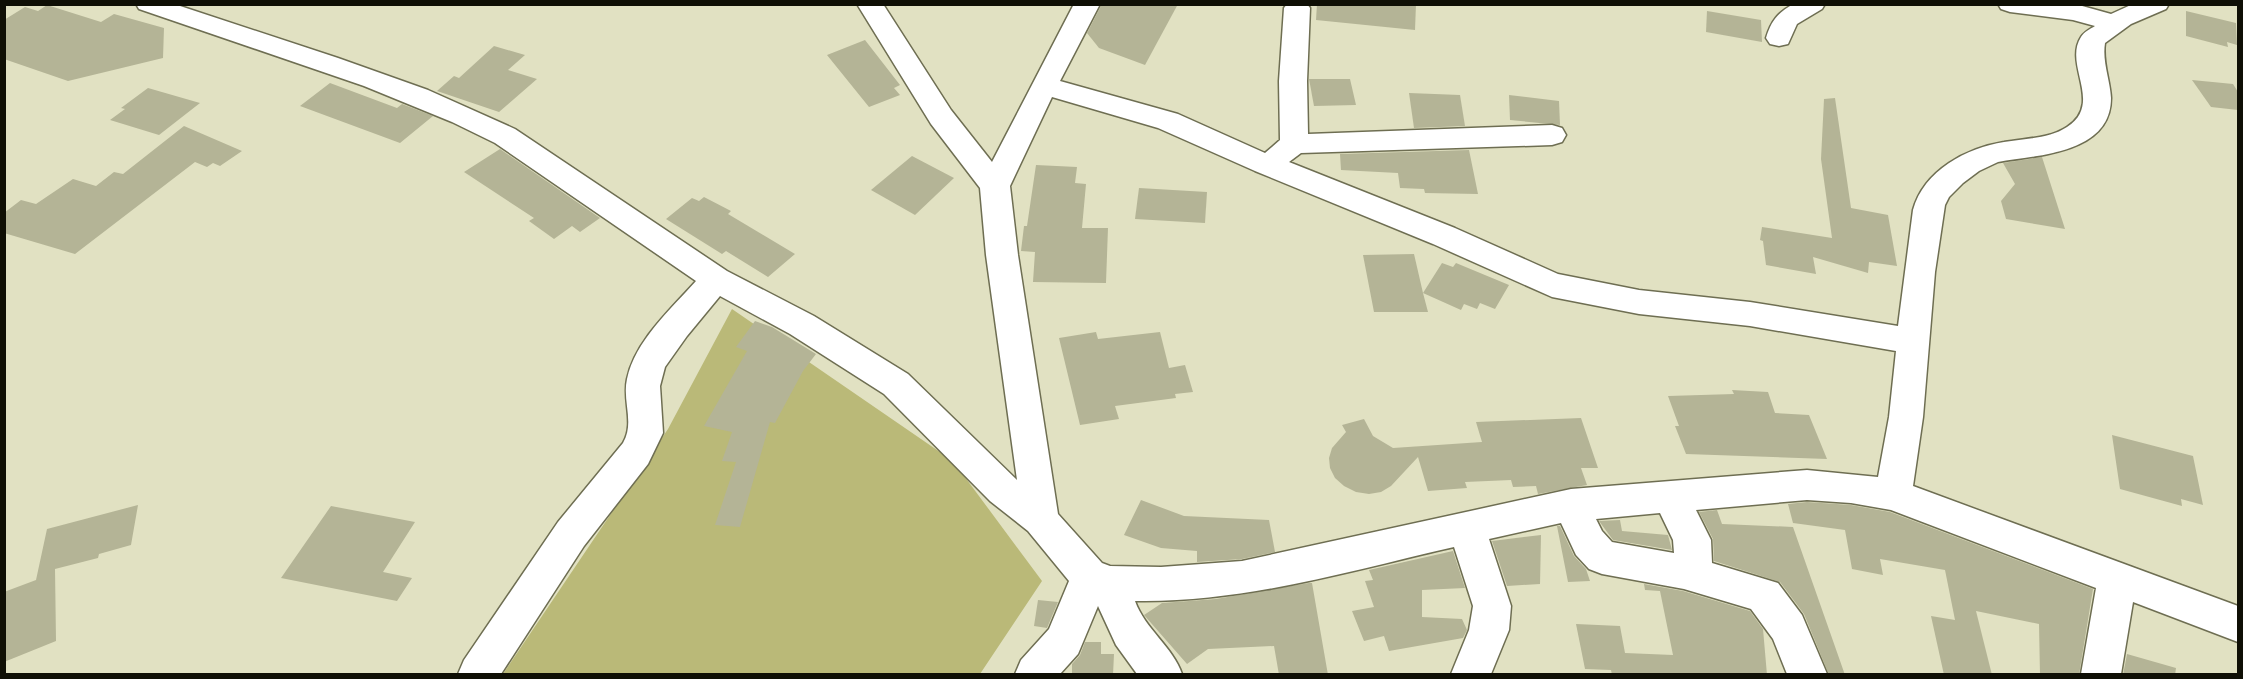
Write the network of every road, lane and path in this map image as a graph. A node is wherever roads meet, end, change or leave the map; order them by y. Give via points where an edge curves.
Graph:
1 (148, 4) edge
2 (870, 4) edge
3 (1088, 4) edge
4 (1813, 4) edge
5 (2010, 4) edge
6 (2157, 4) edge
7 (1297, 8) dead end
8 (2115, 23) junction
9 (1779, 38) dead end
10 (1044, 85) junction
11 (1552, 135) dead end
12 (1294, 144) junction
13 (1265, 164) junction
14 (995, 186) junction
15 (716, 279) junction
16 (1912, 341) junction
17 (1893, 495) junction
18 (1671, 496) junction
19 (1571, 505) junction
20 (1041, 520) junction
21 (1467, 529) junction
22 (1684, 572) junction
23 (1100, 580) junction
24 (2117, 580) junction
25 (2238, 624) edge
26 (478, 675) edge
27 (1035, 675) edge
28 (1162, 675) edge
29 (1471, 675) edge
30 (1807, 675) edge
31 (2101, 675) edge

1 - 15 street via 349,72 474,120 505,136
2 - 14 street via 941,117
3 - 10 street
4 - 9 street via 1784,21
5 - 8 street via 2074,12
6 - 8 street
7 - 12 street
8 - 16 street via 2092,40 2090,66 2098,90 2092,119 2079,133 2041,147 1994,153 1972,161 1934,195 1923,243
10 - 13 street via 1167,121
10 - 14 street
11 - 12 street
12 - 13 street
13 - 16 street via 1444,236 1552,285 1639,302 1750,314
14 - 20 street
15 - 20 street via 802,325 896,384 1003,490
15 - 26 street via 667,339 645,376 644,439 572,532
16 - 17 street via 1909,393
17 - 18 street via 1807,485
17 - 24 street
18 - 19 street
18 - 22 street via 1692,540 1693,562
19 - 21 street
19 - 22 street via 1589,543 1602,557
20 - 23 street
21 - 23 street via 1242,578 1161,584
21 - 29 street via 1492,606 1489,630
22 - 30 street via 1764,595 1788,628
23 - 27 street via 1064,641
23 - 28 street via 1128,631
24 - 25 street
24 - 31 street

